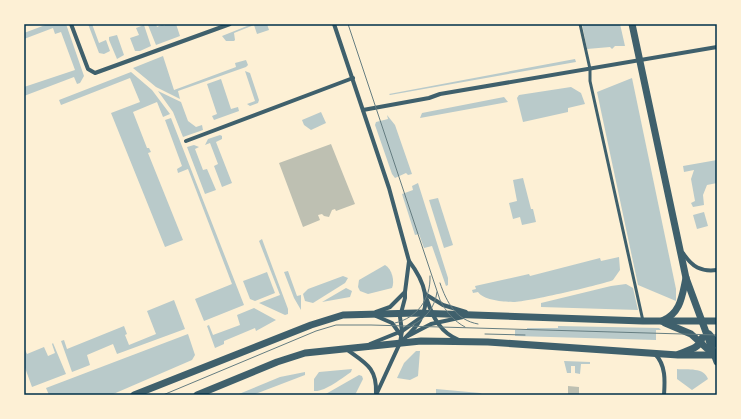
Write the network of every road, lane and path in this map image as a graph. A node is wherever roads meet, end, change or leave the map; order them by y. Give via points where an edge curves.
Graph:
1 (71, 24) edge
2 (230, 24) edge
3 (334, 24) edge
4 (580, 24) edge
5 (632, 24) edge
6 (717, 47) edge
7 (640, 60) junction
8 (590, 69) junction
9 (353, 78) junction
10 (363, 110) junction
11 (186, 141) dead end
12 (680, 249) junction
13 (409, 261) junction
14 (717, 270) edge
15 (686, 278) junction
16 (405, 292) junction
17 (425, 294) junction
18 (401, 313) junction
19 (424, 313) junction
20 (432, 313) junction
21 (370, 314) junction
22 (472, 314) junction
23 (643, 321) junction
24 (661, 321) junction
25 (702, 321) junction
26 (717, 321) edge
27 (437, 322) junction
28 (401, 332) junction
29 (463, 341) junction
30 (701, 342) junction
31 (400, 343) junction
32 (717, 344) edge
33 (365, 346) junction
34 (346, 348) junction
35 (653, 353) junction
36 (678, 355) junction
37 (716, 355) edge
38 (134, 395) edge
39 (197, 395) edge
40 (376, 395) edge
41 (664, 395) edge

1 - 2 street via 88,69 95,73
3 - 9 street
4 - 8 lane
5 - 7 street
6 - 7 street
7 - 8 street
7 - 12 street
8 - 10 street via 440,94
8 - 23 lane via 590,81
9 - 10 street
9 - 11 street
10 - 13 street via 389,188
12 - 14 street via 698,269
12 - 15 street
13 - 16 street
13 - 17 street via 418,273
15 - 24 street via 679,305 671,316
15 - 25 street
16 - 18 street
16 - 21 street via 390,307
17 - 19 street
17 - 20 street
17 - 22 street via 448,308
18 - 19 street
18 - 21 street
18 - 28 street
19 - 20 street
19 - 28 street
19 - 31 street
20 - 22 street
20 - 27 street
21 - 28 street via 390,322
21 - 38 street via 325,320
22 - 23 street
22 - 27 street
23 - 24 street
24 - 25 street
24 - 30 street via 681,328
25 - 26 street
25 - 30 street
25 - 32 street
25 - 37 street
27 - 29 street via 446,332
27 - 31 street via 415,332
28 - 31 street
28 - 33 street
29 - 31 street
29 - 35 street
30 - 36 street
30 - 37 street
31 - 33 street
31 - 40 street
33 - 34 street
34 - 39 street via 287,358
34 - 40 street via 372,369 376,379
35 - 36 street
35 - 41 street via 663,366
36 - 37 street

